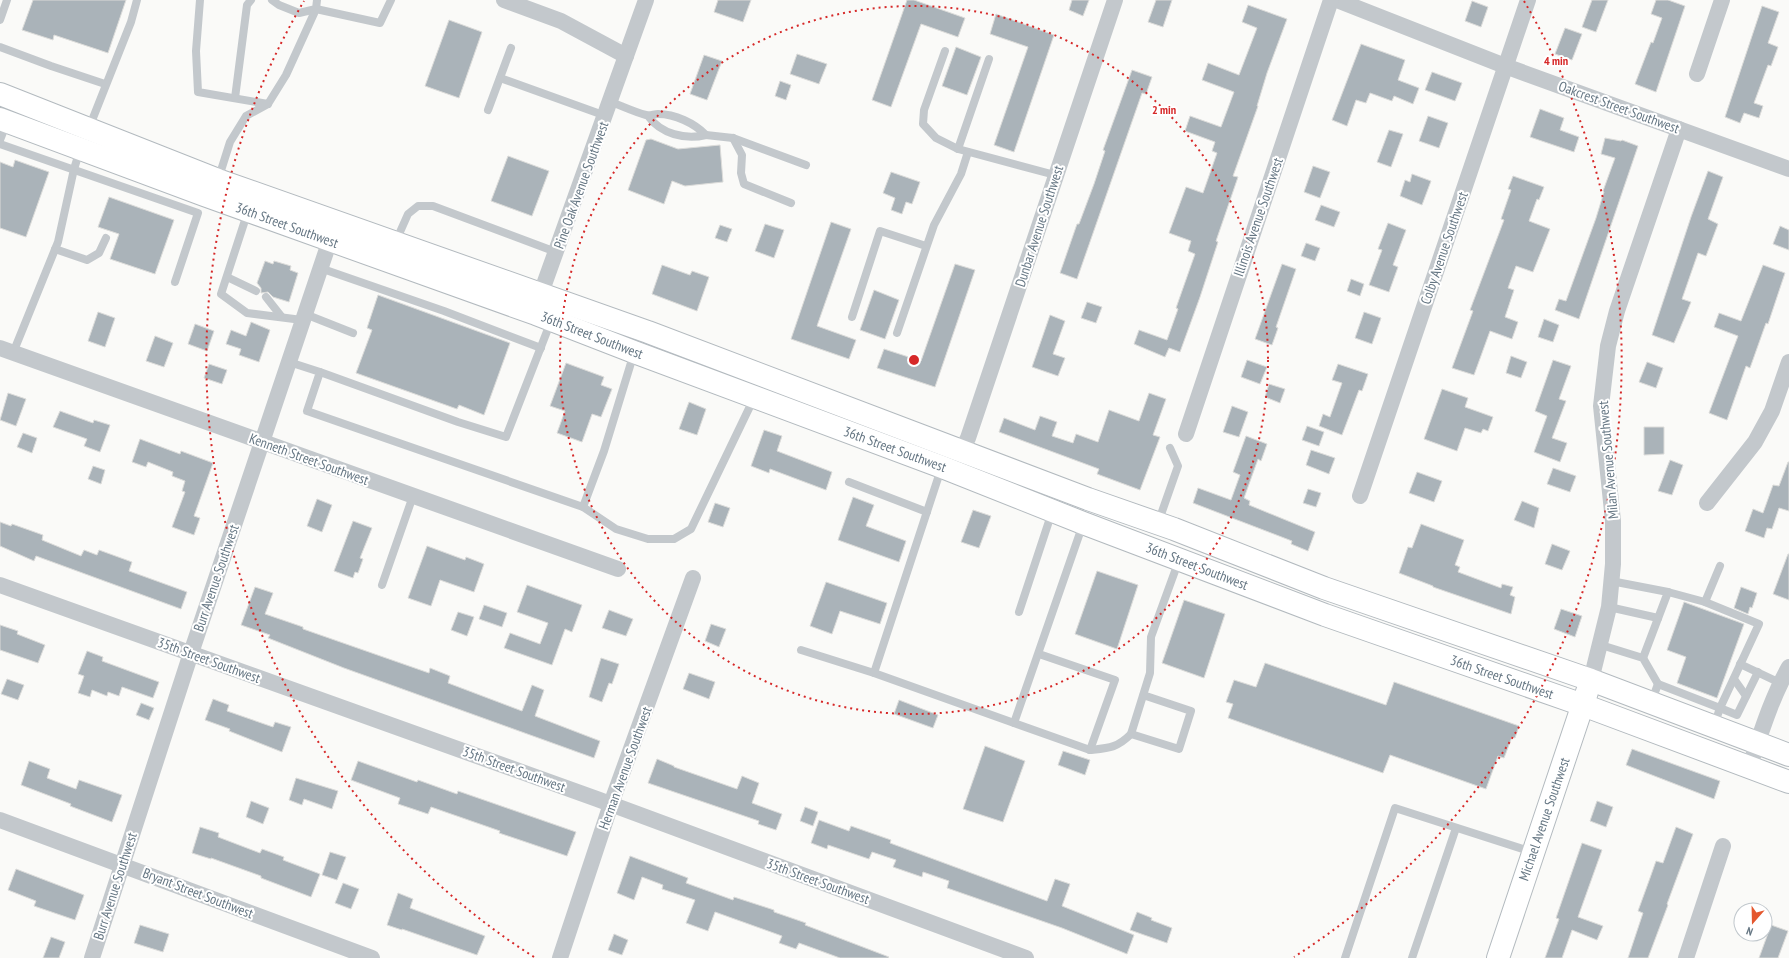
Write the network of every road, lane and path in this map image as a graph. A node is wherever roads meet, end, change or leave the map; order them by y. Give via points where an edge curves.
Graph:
1 (7, 0) edge
2 (137, 0) edge
3 (200, 0) edge
4 (251, 0) edge
5 (272, 0) edge
6 (317, 0) edge
7 (391, 0) edge
8 (504, 0) edge
9 (646, 0) edge
10 (1114, 0) edge
11 (1331, 0) edge
12 (1337, 0) edge
13 (1528, 0) edge
14 (1722, 0) edge
15 (316, 9) junction
16 (0, 20) edge
17 (0, 47) edge
18 (511, 48) dead end
19 (945, 51) dead end
20 (626, 56) junction
21 (989, 59) dead end
22 (1505, 66) junction
23 (1697, 74) dead end
24 (500, 78) junction
25 (105, 84) junction
26 (0, 94) edge
27 (235, 98) junction
28 (268, 104) junction
29 (608, 109) junction
30 (488, 110) dead end
31 (648, 116) junction
32 (3, 127) edge
33 (1680, 129) junction
34 (706, 135) junction
35 (733, 138) junction
36 (85, 139) junction
37 (0, 144) edge
38 (958, 149) junction
39 (968, 152) junction
40 (806, 165) dead end
41 (74, 169) junction
42 (1789, 169) edge
43 (1055, 175) junction
44 (210, 194) junction
45 (791, 203) dead end
46 (248, 211) junction
47 (333, 231) junction
48 (106, 238) dead end
49 (396, 243) junction
50 (926, 246) junction
51 (55, 249) junction
52 (556, 252) junction
53 (320, 268) junction
54 (227, 277) junction
55 (174, 282) dead end
56 (256, 291) dead end
57 (266, 297) dead end
58 (550, 308) junction
59 (281, 316) junction
60 (304, 317) junction
61 (852, 318) dead end
62 (354, 333) dead end
63 (897, 333) dead end
64 (541, 348) junction
65 (7, 350) edge
66 (634, 352) junction
67 (289, 362) junction
68 (1789, 362) edge
69 (320, 372) junction
70 (754, 397) junction
71 (1186, 434) dead end
72 (262, 443) junction
73 (1170, 448) dead end
74 (961, 451) junction
75 (942, 466) junction
76 (849, 482) dead end
77 (413, 496) junction
78 (1360, 496) dead end
79 (1707, 503) dead end
80 (583, 507) junction
81 (1052, 510) junction
82 (927, 512) junction
83 (1083, 523) junction
84 (1157, 524) junction
85 (1179, 559) junction
86 (1720, 566) dead end
87 (618, 569) dead end
88 (693, 578) dead end
89 (1612, 581) junction
90 (0, 585) edge
91 (382, 585) dead end
92 (1668, 592) junction
93 (1706, 602) junction
94 (1609, 607) junction
95 (1020, 612) dead end
96 (1658, 618) junction
97 (1601, 644) junction
98 (801, 650) dead end
99 (191, 654) junction
100 (1039, 654) junction
101 (1643, 658) junction
102 (1740, 664) junction
103 (1789, 667) edge
104 (1758, 672) junction
105 (874, 673) junction
106 (1734, 679) junction
107 (1591, 680) junction
108 (1780, 683) junction
109 (1654, 693) junction
110 (1143, 695) junction
111 (1746, 696) junction
112 (1583, 705) junction
113 (1717, 717) junction
114 (1014, 723) junction
115 (1131, 734) junction
116 (1758, 743) junction
117 (1090, 750) junction
118 (1789, 754) edge
119 (1749, 768) junction
120 (1789, 782) edge
121 (611, 804) junction
122 (0, 820) edge
123 (1456, 828) junction
124 (1723, 846) dead end
125 (1533, 853) junction
126 (122, 864) junction
127 (92, 958) edge
128 (372, 958) edge
129 (560, 958) edge
130 (1026, 958) edge
131 (1345, 958) edge
132 (1412, 958) edge
133 (1498, 958) edge
134 (1686, 958) edge

1 - 16 lane
2 - 25 lane via 131,22
3 - 27 lane via 196,52 198,92
4 - 27 lane via 247,5
5 - 15 lane via 300,13
6 - 15 lane
7 - 15 lane via 380,23
8 - 20 street via 561,21
9 - 20 street, Pine Oak Avenue Southwest
10 - 43 street, Dunbar Avenue Southwest
11 - 71 street, Illinois Avenue Southwest
12 - 22 street, Oakcrest Street Southwest
13 - 22 street, Colby Avenue Southwest
14 - 23 street
15 - 28 lane via 286,75
17 - 25 lane
18 - 24 lane
19 - 38 lane via 924,110 923,124 936,138
20 - 29 street, Pine Oak Avenue Southwest
21 - 38 lane
22 - 33 street, Oakcrest Street Southwest
22 - 78 street, Colby Avenue Southwest
24 - 29 lane
24 - 30 lane
25 - 36 lane
26 - 36 street, 36th Street Southwest
27 - 28 lane
28 - 44 lane via 246,116 230,142
29 - 31 lane
29 - 52 street, Pine Oak Avenue Southwest
31 - 34 lane via 672,116 700,128
31 - 34 lane via 654,124 668,132 685,137
32 - 36 street, 36th Street Southwest
33 - 42 street, Oakcrest Street Southwest
33 - 89 street, Milan Avenue Southwest via 1617,311 1605,366 1601,406 1613,521
34 - 35 lane
35 - 40 lane
35 - 45 lane via 742,155 741,173 744,184
36 - 41 lane
36 - 44 street, 36th Street Southwest
37 - 41 lane
38 - 39 lane
39 - 43 lane
39 - 50 lane via 961,174
41 - 44 lane
41 - 51 lane
43 - 74 street, Dunbar Avenue Southwest via 968,438
44 - 46 street, 36th Street Southwest
44 - 47 street, 36th Street Southwest
44 - 55 lane
46 - 47 street, 36th Street Southwest
46 - 54 lane
47 - 49 street, 36th Street Southwest
47 - 53 street, Burr Avenue Southwest
47 - 58 street, 36th Street Southwest
48 - 51 lane via 99,253 87,260
49 - 52 lane via 408,214 418,206 433,206
49 - 58 street, 36th Street Southwest
50 - 61 lane via 880,231
50 - 63 lane
51 - 65 lane
52 - 58 street, Pine Oak Avenue Southwest
53 - 60 street, Burr Avenue Southwest
53 - 64 lane
54 - 56 lane
54 - 59 lane via 221,294 247,313
57 - 59 lane
58 - 64 lane
58 - 66 street, 36th Street Southwest
58 - 74 street, 36th Street Southwest via 648,332
59 - 60 lane
60 - 62 lane
60 - 67 street, Burr Avenue Southwest
64 - 69 lane via 506,437
65 - 72 street, Kenneth Street Southwest
66 - 70 street, 36th Street Southwest
66 - 80 lane via 604,451
67 - 69 lane
67 - 72 street, Burr Avenue Southwest
68 - 79 street via 1772,411 1755,442
69 - 80 lane via 307,411
70 - 75 street, 36th Street Southwest
70 - 80 lane via 691,529 674,539 648,539 616,529
72 - 77 street, Kenneth Street Southwest
72 - 99 street, Burr Avenue Southwest
73 - 84 lane via 1178,466
74 - 75 lane
74 - 84 street, 36th Street Southwest
75 - 81 street, 36th Street Southwest
75 - 82 lane
76 - 82 lane
77 - 87 street, Kenneth Street Southwest
77 - 91 lane
81 - 83 street, 36th Street Southwest
81 - 95 lane
82 - 105 lane
83 - 85 street, 36th Street Southwest
83 - 100 lane
84 - 107 street, 36th Street Southwest via 1324,588
85 - 110 lane via 1151,637 1150,673
85 - 112 street, 36th Street Southwest via 1325,615
86 - 93 lane
88 - 121 street, Herman Avenue Southwest
89 - 92 lane
89 - 94 street, Milan Avenue Southwest
90 - 99 street, 35th Street Southwest
92 - 93 lane
92 - 96 lane
93 - 102 lane via 1759,624
94 - 96 lane
94 - 97 street, Milan Avenue Southwest
96 - 101 lane
97 - 101 lane
97 - 107 street, Milan Avenue Southwest
98 - 105 lane
99 - 121 street, 35th Street Southwest
99 - 126 street, Burr Avenue Southwest
100 - 114 lane
100 - 117 lane via 1115,680
101 - 109 lane
102 - 104 lane
102 - 106 lane
103 - 108 street
104 - 108 lane
104 - 111 lane
105 - 114 lane
106 - 111 lane
106 - 113 lane
107 - 109 street, 36th Street Southwest
107 - 112 street, Michael Avenue Southwest
108 - 116 street via 1765,718
109 - 113 street, 36th Street Southwest
110 - 115 lane
110 - 115 lane via 1191,711 1179,749
111 - 113 lane via 1737,715
112 - 119 street, 36th Street Southwest
112 - 125 street, Michael Avenue Southwest
113 - 116 street, 36th Street Southwest
114 - 117 lane
115 - 117 lane via 1121,744 1106,749
116 - 118 street, 36th Street Southwest
116 - 119 street
119 - 120 street, 36th Street Southwest
121 - 129 street, Herman Avenue Southwest
121 - 130 street, 35th Street Southwest
122 - 126 street, Bryant Street Southwest
123 - 125 lane
123 - 131 lane via 1395,808
123 - 132 lane
124 - 134 street
125 - 133 street, Michael Avenue Southwest
126 - 127 street, Burr Avenue Southwest
126 - 128 street, Bryant Street Southwest

